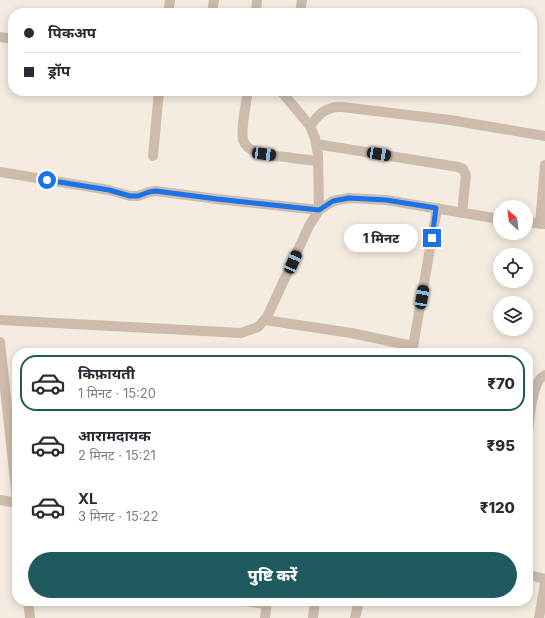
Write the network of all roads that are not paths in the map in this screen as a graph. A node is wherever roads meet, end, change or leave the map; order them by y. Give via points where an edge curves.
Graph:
1 (159, 96) edge
2 (247, 96) edge
3 (288, 96) edge
4 (310, 126) junction
5 (545, 136) edge
6 (316, 144) junction
7 (153, 156) dead end
8 (318, 161) junction
9 (545, 164) edge
10 (0, 172) edge
11 (436, 208) junction
12 (319, 210) junction
13 (462, 213) junction
14 (493, 218) edge
15 (542, 224) edge
16 (0, 320) edge
17 (264, 320) junction
18 (0, 342) edge
19 (409, 348) edge
20 (413, 348) edge
21 (2, 373) edge
22 (545, 376) edge
23 (533, 398) edge
24 (12, 456) edge
25 (12, 498) edge
26 (0, 500) edge
27 (533, 577) edge
28 (545, 579) edge
29 (545, 583) edge
30 (29, 606) edge
31 (266, 606) edge
32 (314, 606) edge
33 (358, 606) edge
34 (30, 618) edge
35 (264, 618) edge
36 (313, 618) edge
37 (355, 618) edge
38 (539, 618) edge

1 - 7 street
2 - 8 street via 243,129 246,146 264,154
3 - 4 street
4 - 5 street via 326,110 342,107 450,120
4 - 6 street
6 - 8 street
6 - 13 street via 463,169 466,175
8 - 12 street
9 - 15 street
10 - 12 street via 109,190 130,196 156,191
11 - 12 street via 386,200 349,198 333,201
11 - 13 street
11 - 20 street
12 - 17 street via 309,226 268,317
13 - 14 street
16 - 17 street via 241,333 258,327
17 - 19 street via 351,333
18 - 21 street
21 - 24 street
22 - 23 street via 539,379
25 - 26 street
27 - 28 street
29 - 38 street
30 - 34 street
31 - 35 street
32 - 36 street
33 - 37 street

